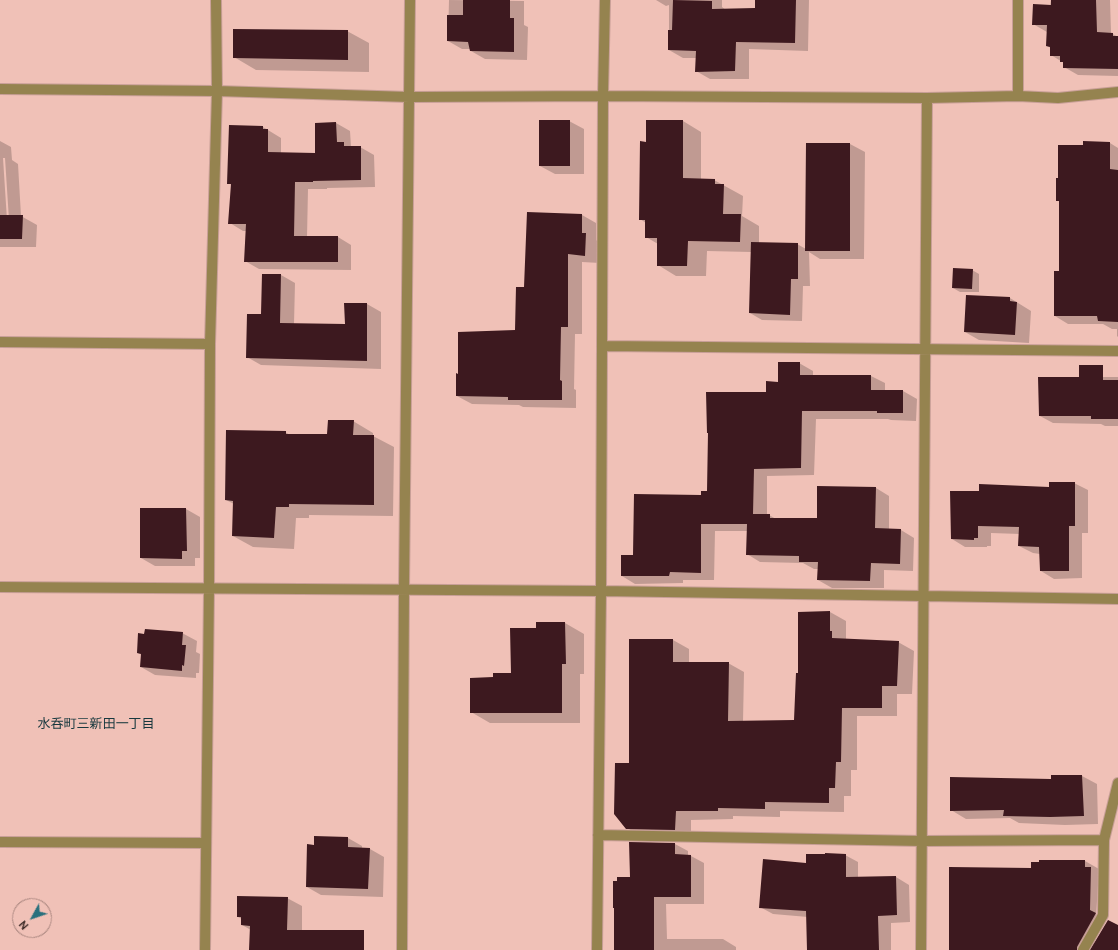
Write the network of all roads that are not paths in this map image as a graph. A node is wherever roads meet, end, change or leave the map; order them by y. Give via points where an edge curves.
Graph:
1 (216, 0) edge
2 (410, 0) edge
3 (604, 0) edge
4 (1018, 0) edge
5 (0, 89) edge
6 (217, 91) junction
7 (1118, 92) edge
8 (603, 96) junction
9 (1018, 96) junction
10 (409, 97) junction
11 (927, 98) junction
12 (0, 342) edge
13 (210, 344) junction
14 (602, 346) junction
15 (925, 349) junction
16 (1118, 351) edge
17 (0, 587) edge
18 (209, 588) junction
19 (404, 590) junction
20 (600, 591) junction
21 (924, 596) junction
22 (1118, 599) edge
23 (1118, 783) edge
24 (598, 835) junction
25 (1104, 840) junction
26 (922, 841) junction
27 (0, 842) edge
28 (206, 843) junction
29 (205, 950) edge
30 (402, 950) edge
31 (597, 950) edge
32 (921, 950) edge
33 (1083, 950) edge

1 - 6 street
2 - 10 street
3 - 8 street
4 - 9 street
5 - 6 street
6 - 10 street
6 - 13 street
7 - 9 street via 1058,98
8 - 10 street
8 - 11 street
8 - 14 street
9 - 11 street
10 - 19 street
11 - 15 street
12 - 13 street
13 - 18 street
14 - 15 street
14 - 20 street
15 - 16 street
15 - 21 street
17 - 18 street
18 - 19 street
18 - 28 street
19 - 20 street
19 - 30 street
20 - 21 street
20 - 24 street
21 - 22 street
21 - 26 street
23 - 25 street
24 - 26 street
24 - 31 street
25 - 26 street
25 - 33 street via 1103,915
26 - 32 street
27 - 28 street
28 - 29 street

